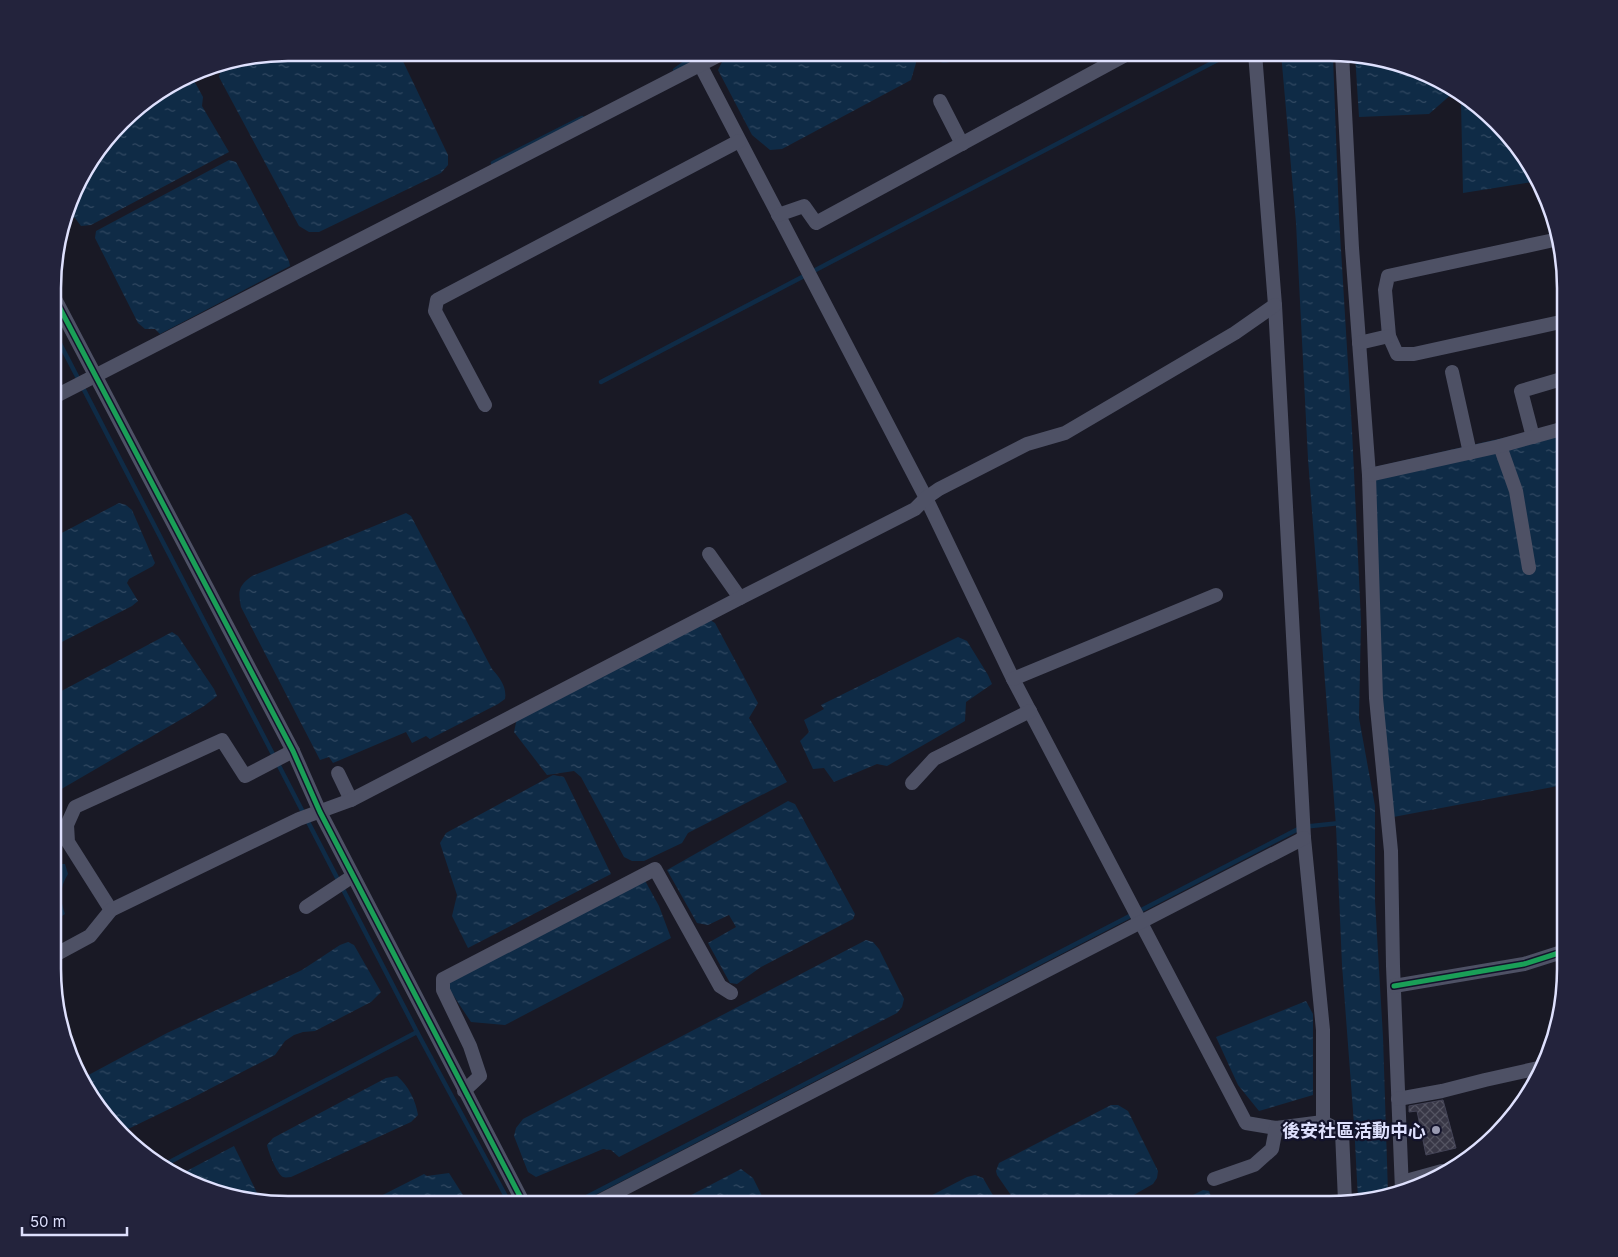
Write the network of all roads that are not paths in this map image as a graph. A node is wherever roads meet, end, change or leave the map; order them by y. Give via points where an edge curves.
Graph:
1 (693, 61) edge
2 (698, 61) edge
3 (1114, 61) edge
4 (1256, 61) edge
5 (1342, 62) edge
6 (940, 101) dead end
7 (740, 141) junction
8 (962, 144) junction
9 (778, 215) junction
10 (1551, 241) edge
11 (1275, 304) junction
12 (61, 310) edge
13 (1557, 323) edge
14 (1389, 336) junction
15 (1359, 343) junction
16 (1452, 372) dead end
17 (96, 376) junction
18 (1557, 380) edge
19 (61, 394) edge
20 (485, 405) dead end
21 (1557, 430) edge
22 (1533, 437) junction
23 (1500, 446) junction
24 (1470, 453) junction
25 (1369, 475) junction
26 (926, 498) junction
27 (709, 554) dead end
28 (1529, 568) dead end
29 (1216, 595) dead end
30 (740, 598) junction
31 (1014, 679) junction
32 (1030, 711) junction
33 (293, 751) junction
34 (338, 773) dead end
35 (912, 783) dead end
36 (351, 800) junction
37 (320, 812) junction
38 (1304, 838) junction
39 (353, 876) junction
40 (306, 907) dead end
41 (111, 910) junction
42 (1141, 922) junction
43 (61, 952) edge
44 (1557, 954) edge
45 (1394, 986) junction
46 (731, 993) dead end
47 (1533, 1069) edge
48 (464, 1091) junction
49 (1398, 1098) junction
50 (1324, 1122) junction
51 (1276, 1128) junction
52 (1214, 1179) dead end
53 (1402, 1184) edge
54 (1345, 1195) edge
55 (520, 1196) edge
56 (610, 1196) edge

1 - 17 street
2 - 7 street
3 - 8 street
4 - 11 street
5 - 15 street
6 - 8 street
7 - 9 street
7 - 20 street via 437,300 435,311
8 - 9 street via 816,223 804,206
9 - 26 street
10 - 14 street via 1388,276 1385,290
11 - 26 street via 1234,334 1064,433 1027,444
11 - 38 street
12 - 17 street
13 - 14 street via 1414,354 1397,354
14 - 15 street
15 - 25 street
16 - 24 street
17 - 19 street
17 - 33 street
18 - 22 street via 1521,391
21 - 22 street
22 - 23 street
23 - 24 street
23 - 28 street via 1516,490
24 - 25 street
25 - 45 street via 1376,698 1391,851
26 - 30 street via 915,509
26 - 31 street
27 - 30 street
29 - 31 street
30 - 36 street
31 - 32 street
32 - 35 street via 934,758
32 - 42 street
33 - 37 street
33 - 41 street via 245,776 222,740 75,808 67,825 68,842
34 - 36 street
36 - 37 street
37 - 39 street
37 - 41 street via 299,819
38 - 42 street
38 - 50 street via 1324,1030
39 - 40 street
39 - 48 street
41 - 43 street via 90,936
42 - 51 street via 1246,1123
42 - 56 street
44 - 45 street via 1524,964
45 - 49 street
46 - 48 street via 720,986 655,869 444,978 443,990 470,1046 480,1076
47 - 49 street
48 - 55 street
49 - 53 street
50 - 51 street
50 - 54 street via 1342,1132
51 - 52 street via 1272,1149 1254,1165

